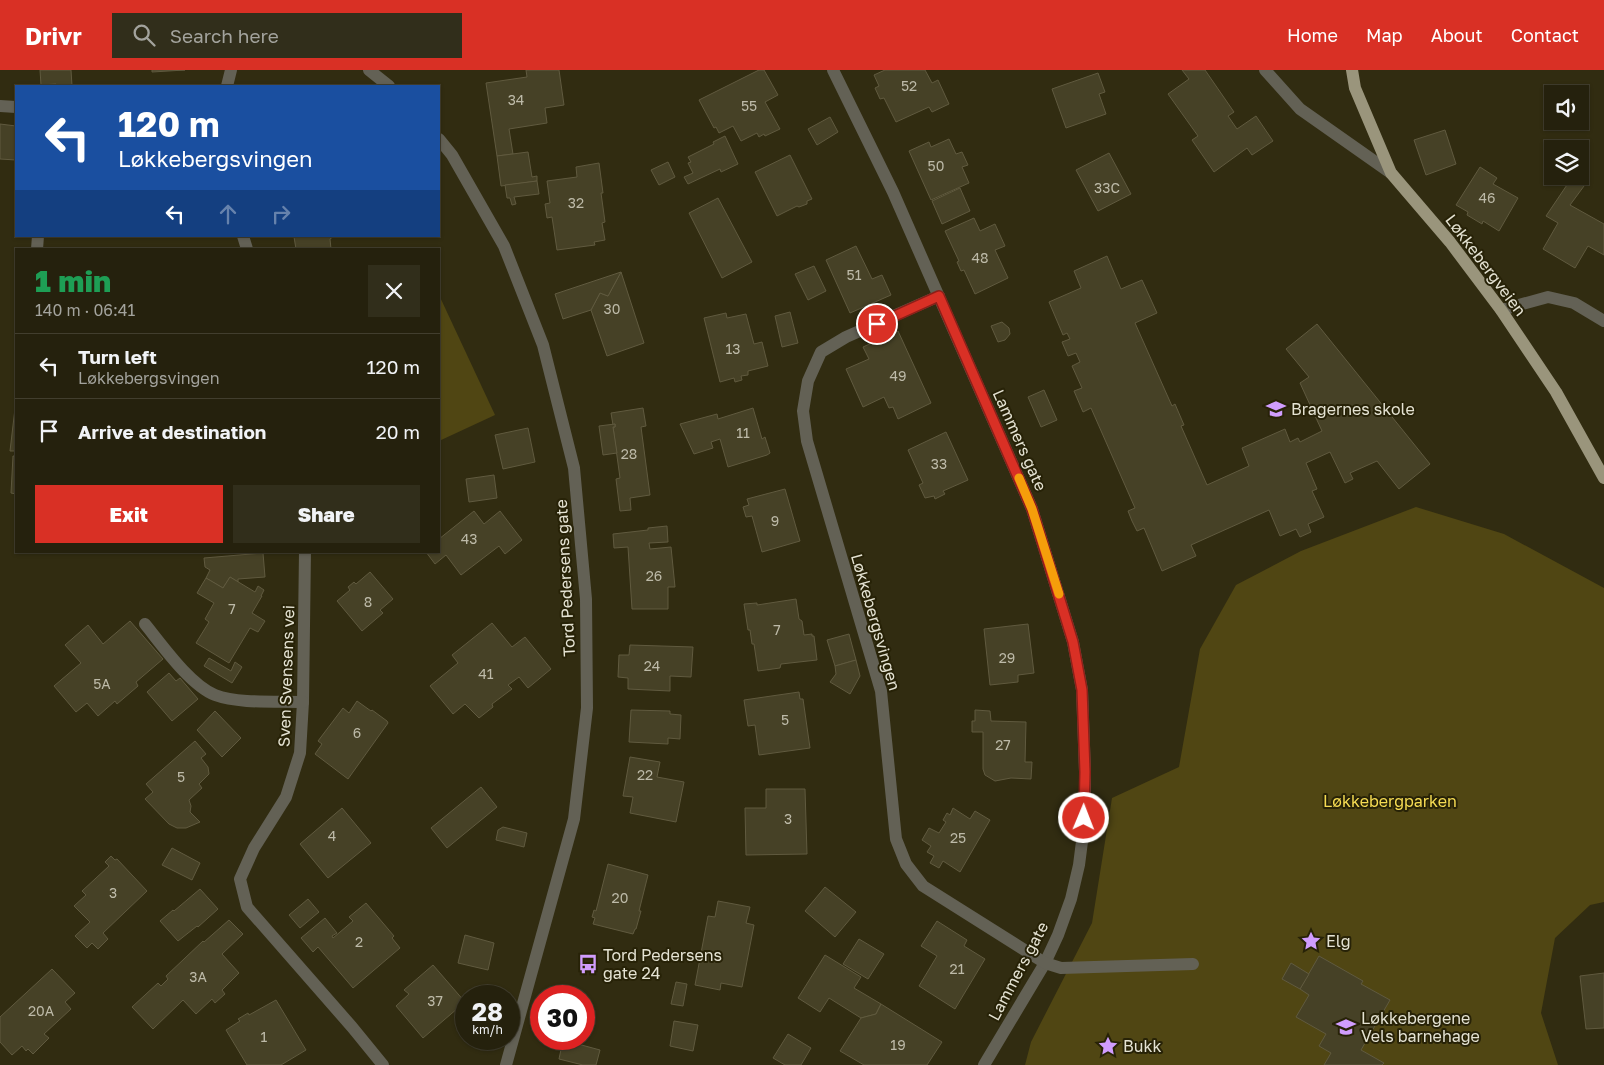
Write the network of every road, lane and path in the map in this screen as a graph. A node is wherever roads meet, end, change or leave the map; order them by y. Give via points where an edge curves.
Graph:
1 (231, 70) edge
2 (370, 70) edge
3 (833, 70) edge
4 (1265, 70) edge
5 (1352, 70) edge
6 (227, 85) edge
7 (387, 85) edge
8 (0, 106) edge
9 (15, 107) edge
10 (440, 140) edge
11 (1391, 173) junction
12 (939, 296) junction
13 (1501, 310) junction
14 (1604, 321) edge
15 (1604, 478) edge
16 (305, 553) edge
17 (145, 624) dead end
18 (303, 702) junction
19 (1045, 963) junction
20 (1194, 964) dead end
21 (383, 1065) edge
22 (506, 1065) edge
23 (984, 1065) edge

1 - 6 street
2 - 7 street
3 - 12 street, Lammers gate via 893,192
4 - 11 street via 1300,110
5 - 11 main road, Løkkebergveien via 1355,88
8 - 9 street
10 - 22 street, Tord Pedersens gate via 452,155 504,246 543,345 574,468 586,599 586,708 574,819
11 - 13 main road, Løkkebergveien via 1450,242
12 - 19 street, Lammers gate via 1032,509 1073,642 1082,690 1085,772 1079,865 1071,899
12 - 19 street, Løkkebergsvingen via 846,337 822,352 808,381 803,411 807,441 881,691 896,839 906,864 923,886
13 - 14 street via 1548,296 1574,303
13 - 15 main road, Løkkebergveien via 1556,392
16 - 18 street, Sven Svensens vei
17 - 18 street via 184,670 215,695 239,700
18 - 21 street, Sven Svensens vei via 300,753 286,797 254,848 240,879 247,907
19 - 20 street via 1061,968
19 - 23 street, Lammers gate

